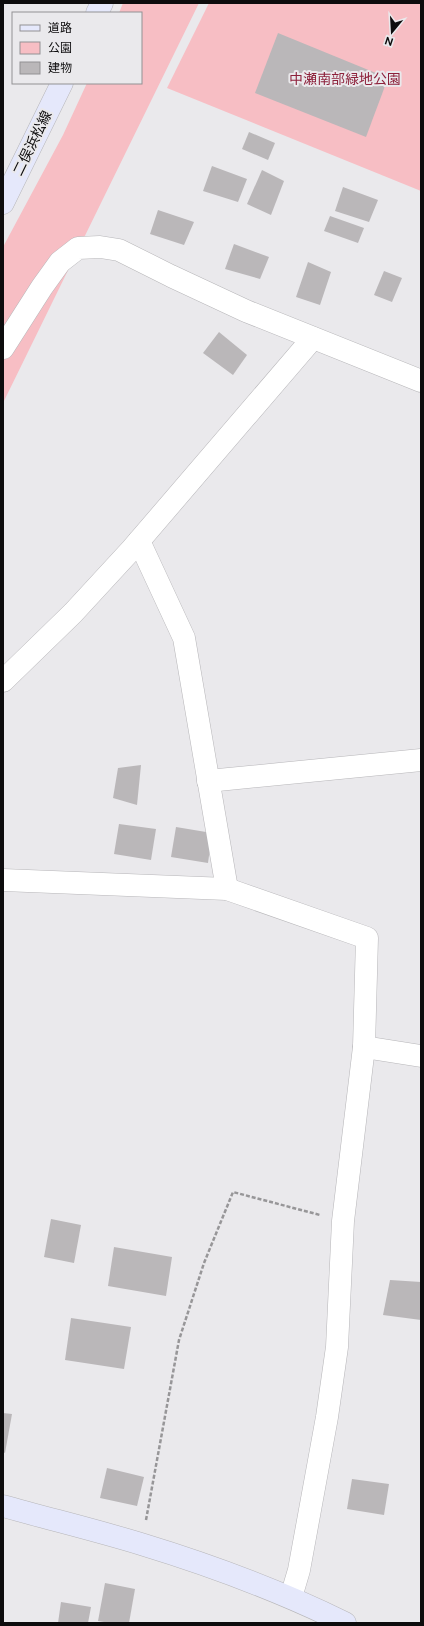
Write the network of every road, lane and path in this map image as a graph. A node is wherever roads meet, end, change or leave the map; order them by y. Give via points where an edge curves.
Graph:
1 (102, 3) edge
2 (98, 12) edge
3 (62, 84) edge
4 (3, 203) edge
5 (313, 338) junction
6 (3, 348) edge
7 (421, 382) edge
8 (139, 541) junction
9 (3, 681) edge
10 (421, 760) edge
11 (208, 781) junction
12 (3, 880) edge
13 (226, 889) junction
14 (364, 1047) junction
15 (421, 1056) edge
16 (343, 1221) junction
17 (3, 1506) edge
18 (141, 1544) junction
19 (290, 1598) junction
20 (345, 1623) edge

1 - 2 street
3 - 4 street, 二俣浜松線
5 - 6 street via 171,276 119,250 78,248 60,262
5 - 7 street
5 - 8 street
8 - 9 street via 73,613
8 - 11 street via 184,638
10 - 11 street
11 - 13 street
12 - 13 street
13 - 14 street via 367,938
14 - 15 street
14 - 16 street
16 - 18 path via 233,1192 204,1263 179,1340
16 - 19 street via 337,1347 299,1570
17 - 18 street
18 - 19 street
19 - 20 street

